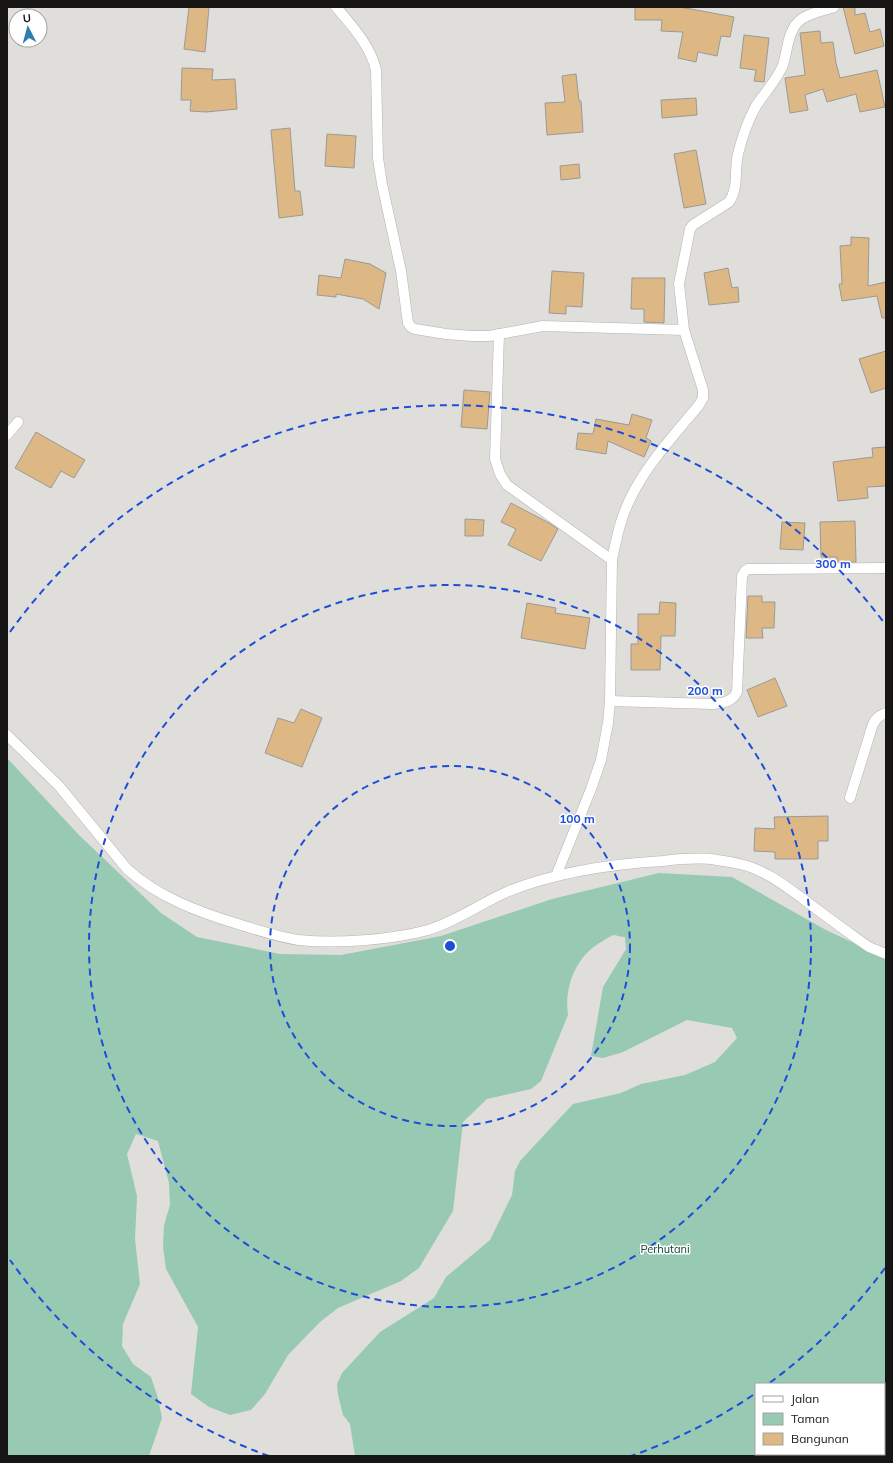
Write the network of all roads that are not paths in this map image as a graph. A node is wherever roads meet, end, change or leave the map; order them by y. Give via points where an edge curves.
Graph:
1 (336, 7) edge
2 (834, 7) edge
3 (684, 330) junction
4 (499, 334) junction
5 (18, 422) dead end
6 (7, 435) edge
7 (612, 560) junction
8 (886, 568) edge
9 (610, 701) junction
10 (886, 713) edge
11 (7, 735) edge
12 (850, 798) dead end
13 (556, 876) junction
14 (886, 954) edge

1 - 4 street via 368,48 376,70 378,158 410,327 446,334
2 - 3 street via 809,15 795,26 780,72 757,105 750,120 738,154 733,196 729,202 690,229 679,290
3 - 4 street via 543,326
3 - 7 street via 703,390 703,398 652,463 636,488 623,515
4 - 7 street via 494,459 500,474 507,485
5 - 6 street
7 - 9 street
8 - 9 street via 748,569 742,576 737,692 734,698 713,704
9 - 13 street via 601,760
10 - 12 street via 875,719
11 - 13 street via 59,786 139,881 207,915 274,935 299,940 345,941 428,930 450,922 510,891
13 - 14 street via 621,865 717,859 746,866 774,877 869,947

